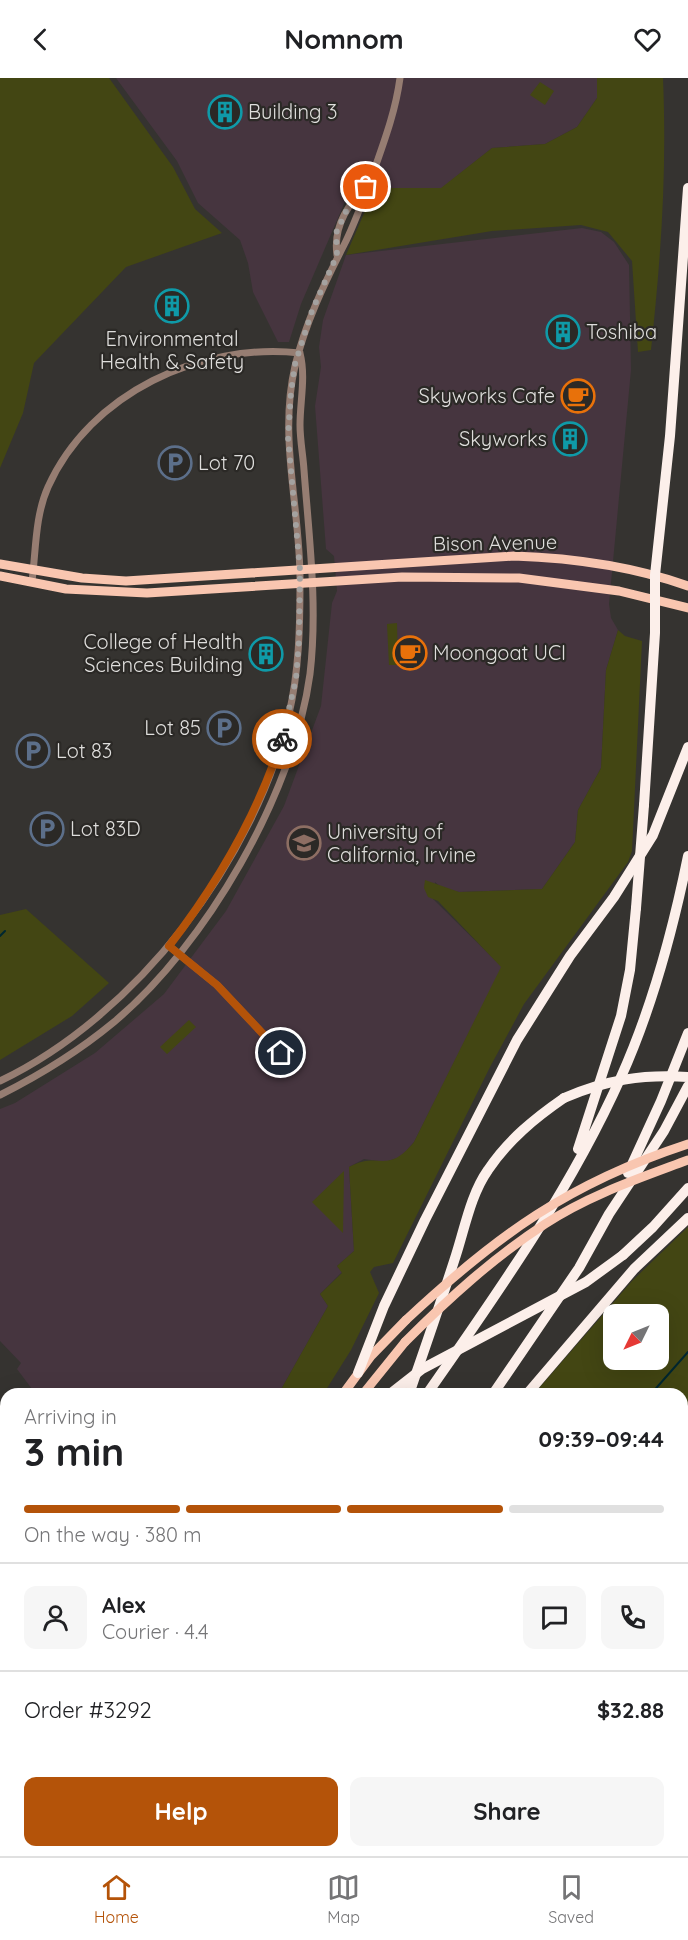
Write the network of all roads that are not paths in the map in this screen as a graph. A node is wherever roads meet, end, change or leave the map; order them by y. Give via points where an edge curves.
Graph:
1 (400, 78) edge
2 (369, 184) junction
3 (688, 188) edge
4 (337, 255) junction
5 (300, 353) junction
6 (0, 564) edge
7 (33, 570) junction
8 (300, 570) junction
9 (311, 570) junction
10 (655, 574) junction
11 (0, 576) edge
12 (32, 581) junction
13 (312, 582) junction
14 (300, 583) junction
15 (688, 586) edge
16 (655, 599) junction
17 (688, 608) edge
18 (688, 747) edge
19 (688, 856) edge
20 (169, 946) junction
21 (179, 954) junction
22 (688, 1033) edge
23 (281, 1053) dead end
24 (688, 1077) edge
25 (0, 1081) edge
26 (688, 1086) edge
27 (0, 1095) edge
28 (688, 1144) edge
29 (688, 1160) edge
30 (566, 1184) junction
31 (688, 1188) edge
32 (609, 1214) junction
33 (688, 1218) edge
34 (358, 1373) junction
35 (347, 1388) edge
36 (368, 1388) edge
37 (398, 1388) edge
38 (411, 1388) edge
39 (431, 1388) edge
40 (497, 1388) edge
41 (531, 1388) edge

1 - 2 street via 391,127
2 - 4 street
2 - 4 street via 350,203 335,237
3 - 10 highway via 670,436
4 - 5 street via 312,311
5 - 7 street via 266,350 205,360 164,375 117,402 83,434 49,486 39,519
5 - 8 street via 295,364 288,437
5 - 9 street via 304,367 300,426
6 - 7 main road, Bison Avenue
7 - 8 main road, Bison Avenue via 126,581
7 - 12 street
8 - 9 main road, Bison Avenue
8 - 14 street
9 - 10 main road, Bison Avenue via 514,556 558,558
9 - 13 street
10 - 15 main road, Bison Avenue
10 - 16 highway
11 - 12 main road, Bison Avenue
12 - 14 main road, Bison Avenue via 88,591 147,593
13 - 14 main road, Bison Avenue
13 - 16 main road, Bison Avenue via 443,576 519,578
13 - 21 street via 310,672 305,704 283,777 231,877
14 - 20 street via 296,679 270,772 234,848
16 - 17 main road, Bison Avenue
16 - 30 highway, bridge via 630,970 621,1016
18 - 34 highway via 653,835 517,1040 424,1220 384,1305
19 - 30 highway via 656,979 621,1076
20 - 21 street
20 - 25 street via 124,995 87,1027
21 - 23 street via 217,985
21 - 27 street via 133,1005 98,1035
22 - 32 highway
24 - 38 highway, bridge via 624,1078 593,1085 564,1098 508,1144 487,1171 473,1200
26 - 32 highway via 664,1131
28 - 34 main road, bridge via 626,1166 523,1221 485,1248 406,1320
29 - 36 main road, bridge via 596,1196 547,1222 459,1288 405,1342
30 - 39 highway via 507,1281
31 - 37 highway, bridge via 623,1255 586,1282 422,1370
32 - 40 highway via 579,1268
33 - 41 highway via 634,1269
34 - 35 main road

